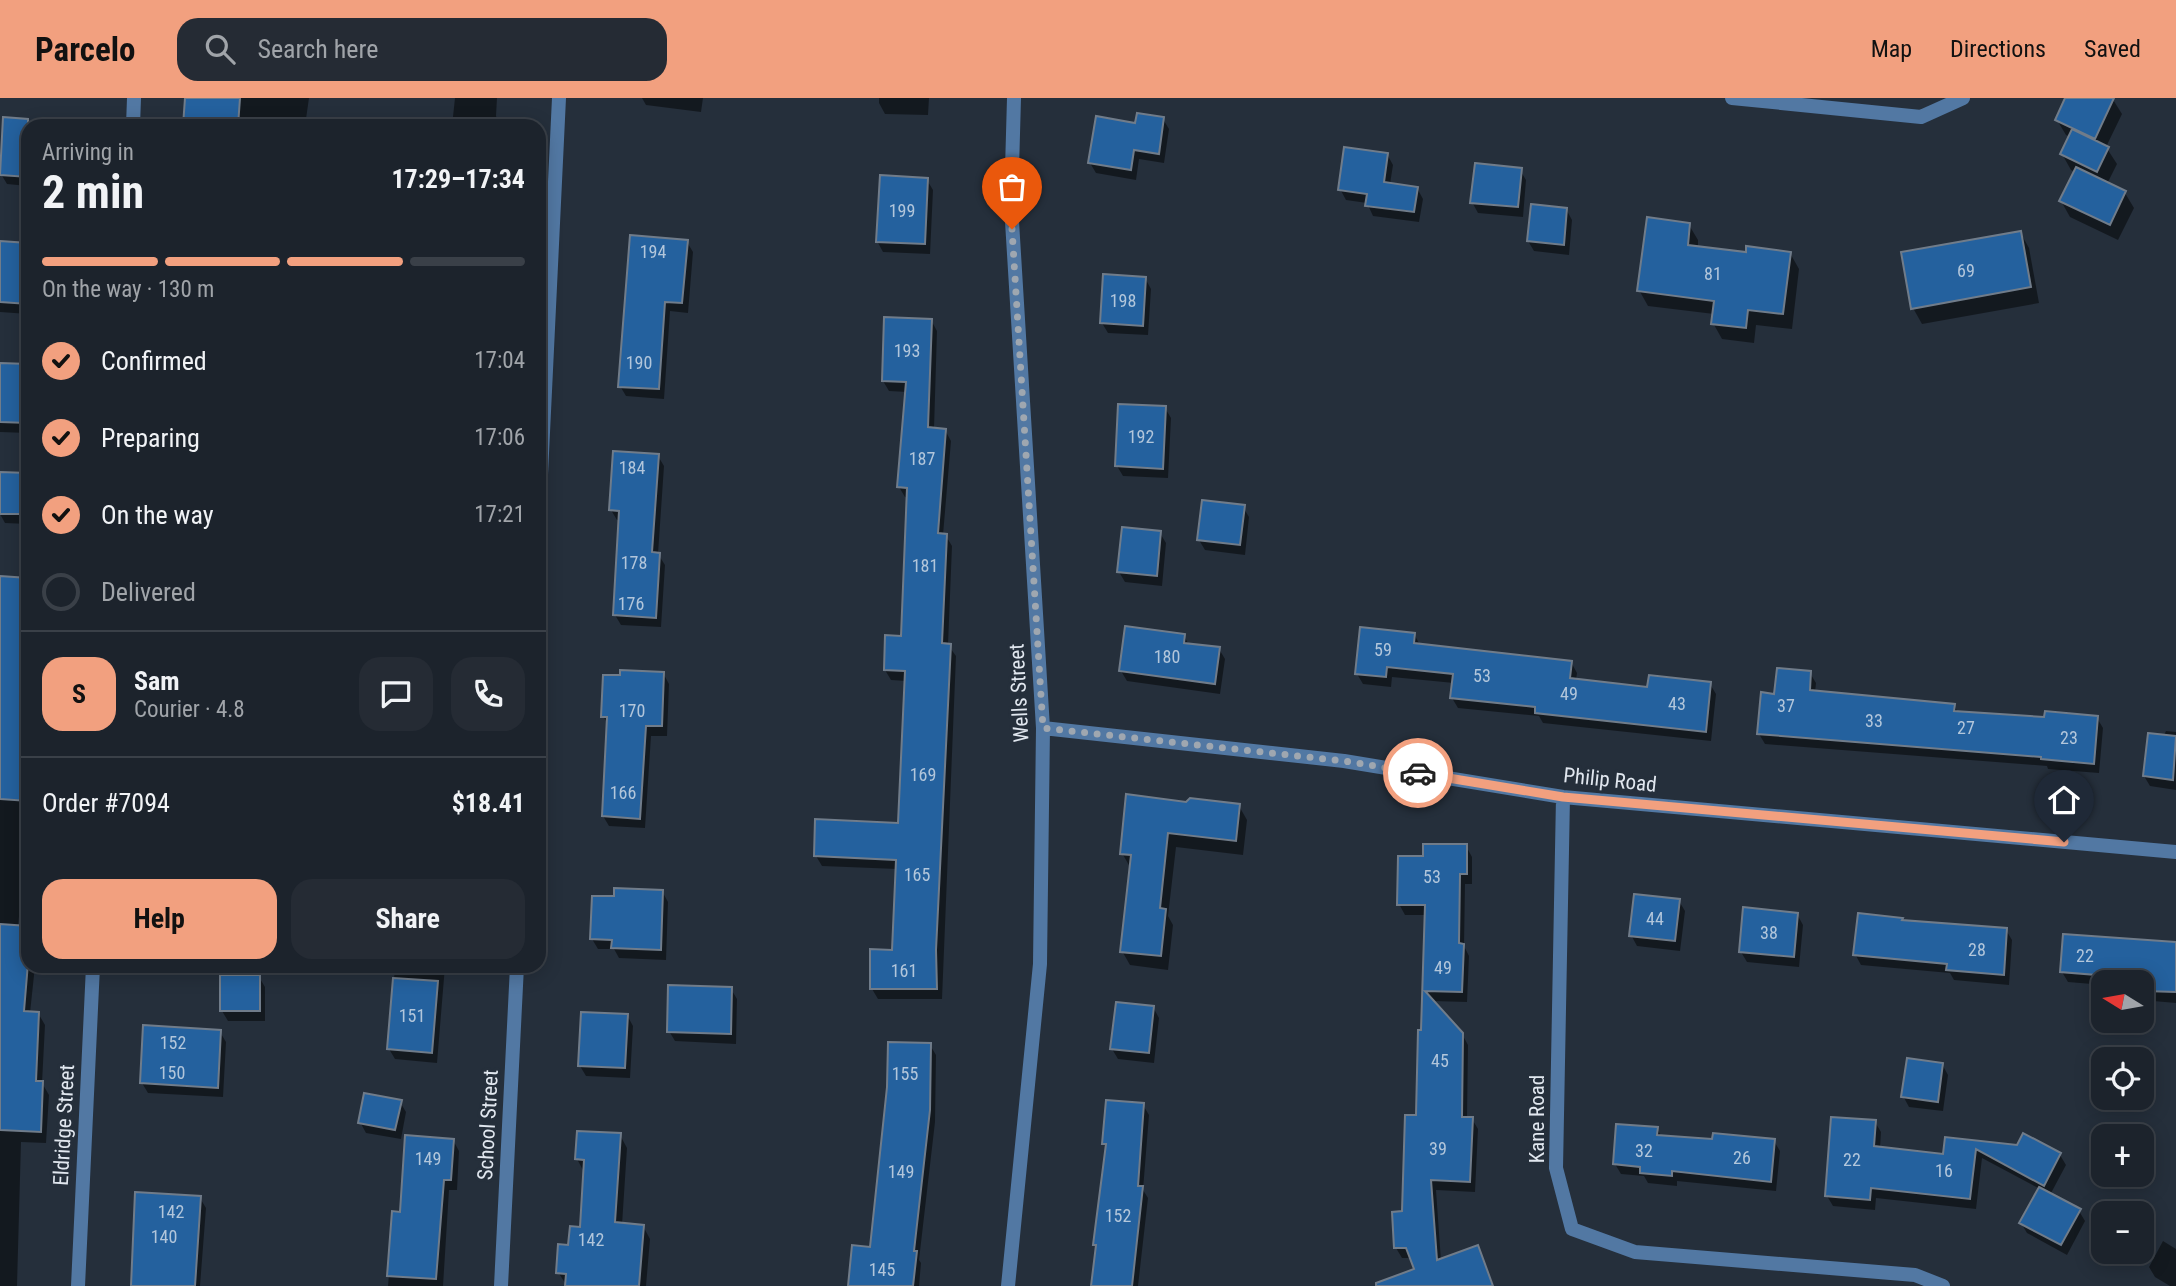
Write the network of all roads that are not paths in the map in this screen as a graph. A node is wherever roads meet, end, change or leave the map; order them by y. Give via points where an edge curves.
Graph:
1 (134, 98) edge
2 (559, 98) edge
3 (1014, 98) edge
4 (1732, 98) edge
5 (1963, 98) edge
6 (133, 119) edge
7 (546, 370) edge
8 (1043, 728) junction
9 (1563, 797) junction
10 (2176, 852) edge
11 (93, 973) edge
12 (517, 973) edge
13 (78, 1286) edge
14 (501, 1286) edge
15 (1008, 1286) edge
16 (1944, 1286) edge

1 - 6 street
2 - 7 street
3 - 8 street, Wells Street via 1010,205
4 - 5 street via 1921,117
8 - 9 street, Philip Road via 1344,761
8 - 15 street, Wells Street via 1040,964
9 - 10 street, Philip Road
9 - 16 street, Kane Road via 1556,1168 1572,1229 1635,1252 1914,1275
11 - 13 street, Eldridge Street
12 - 14 street, School Street

